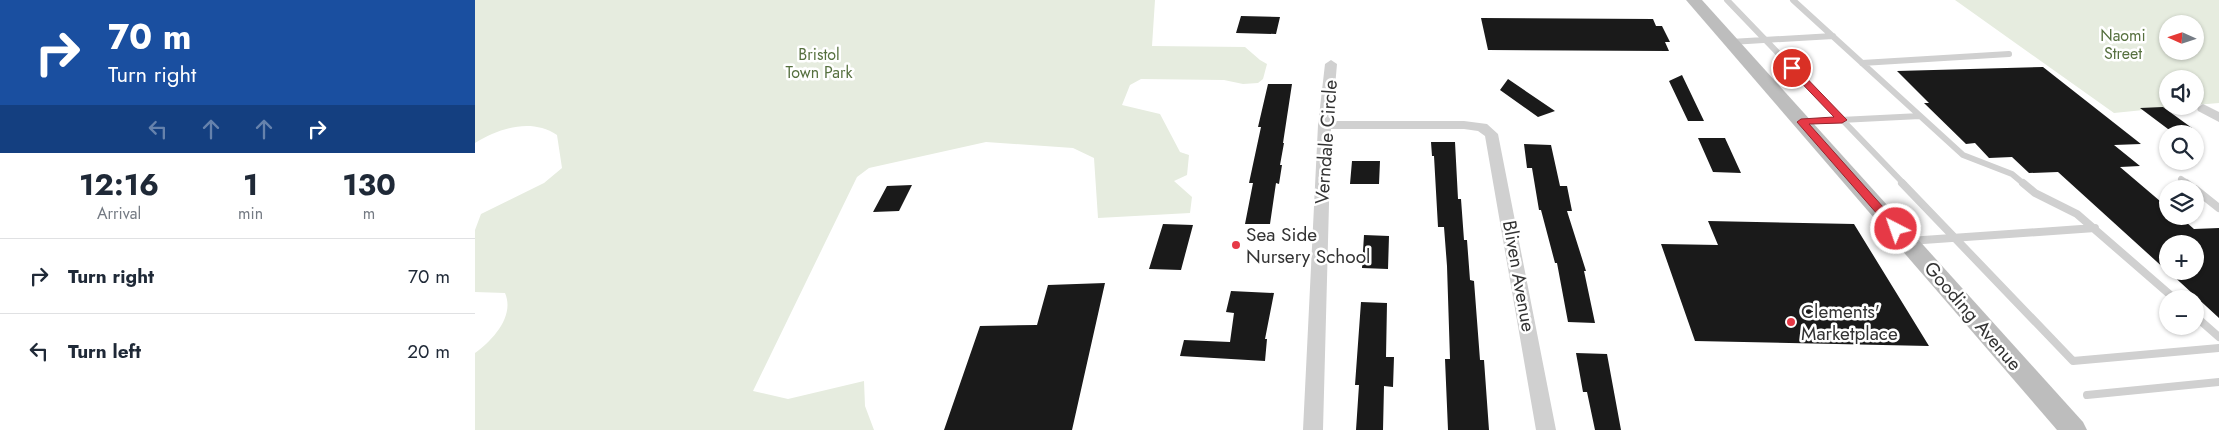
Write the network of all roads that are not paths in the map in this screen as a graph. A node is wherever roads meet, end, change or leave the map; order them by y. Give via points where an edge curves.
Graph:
1 (1694, 0) edge
2 (1727, 0) edge
3 (1793, 0) edge
4 (1833, 36) junction
5 (1765, 40) junction
6 (1731, 42) junction
7 (2009, 54) dead end
8 (1862, 63) junction
9 (1331, 64) dead end
10 (2204, 109) edge
11 (1920, 116) junction
12 (2219, 118) edge
13 (1842, 120) junction
14 (1801, 122) junction
15 (1325, 125) junction
16 (2204, 196) edge
17 (2219, 208) edge
18 (2095, 228) junction
19 (1955, 238) junction
20 (1907, 241) junction
21 (2165, 290) edge
22 (2204, 324) edge
23 (2219, 337) edge
24 (2219, 348) edge
25 (2219, 382) edge
26 (2087, 394) dead end
27 (1313, 430) edge
28 (1546, 430) edge
29 (2073, 430) edge

1 - 6 main road, Gooding Avenue
2 - 5 lane
3 - 4 lane
4 - 5 lane
4 - 8 lane
5 - 6 lane
5 - 13 lane
6 - 14 main road, Gooding Avenue
7 - 8 lane
8 - 11 lane
9 - 15 street, Verndale Circle
10 - 12 street
11 - 13 lane
11 - 18 lane via 1963,155 2012,174 2035,192 2077,214
13 - 14 lane
13 - 19 lane
14 - 20 main road, Gooding Avenue
15 - 27 street, Verndale Circle
15 - 28 street, Bliven Avenue via 1482,127 1493,138
16 - 17 lane
18 - 19 lane
18 - 21 lane
19 - 20 lane
19 - 24 lane via 2073,361
20 - 29 main road, Gooding Avenue
22 - 23 lane
25 - 26 lane

